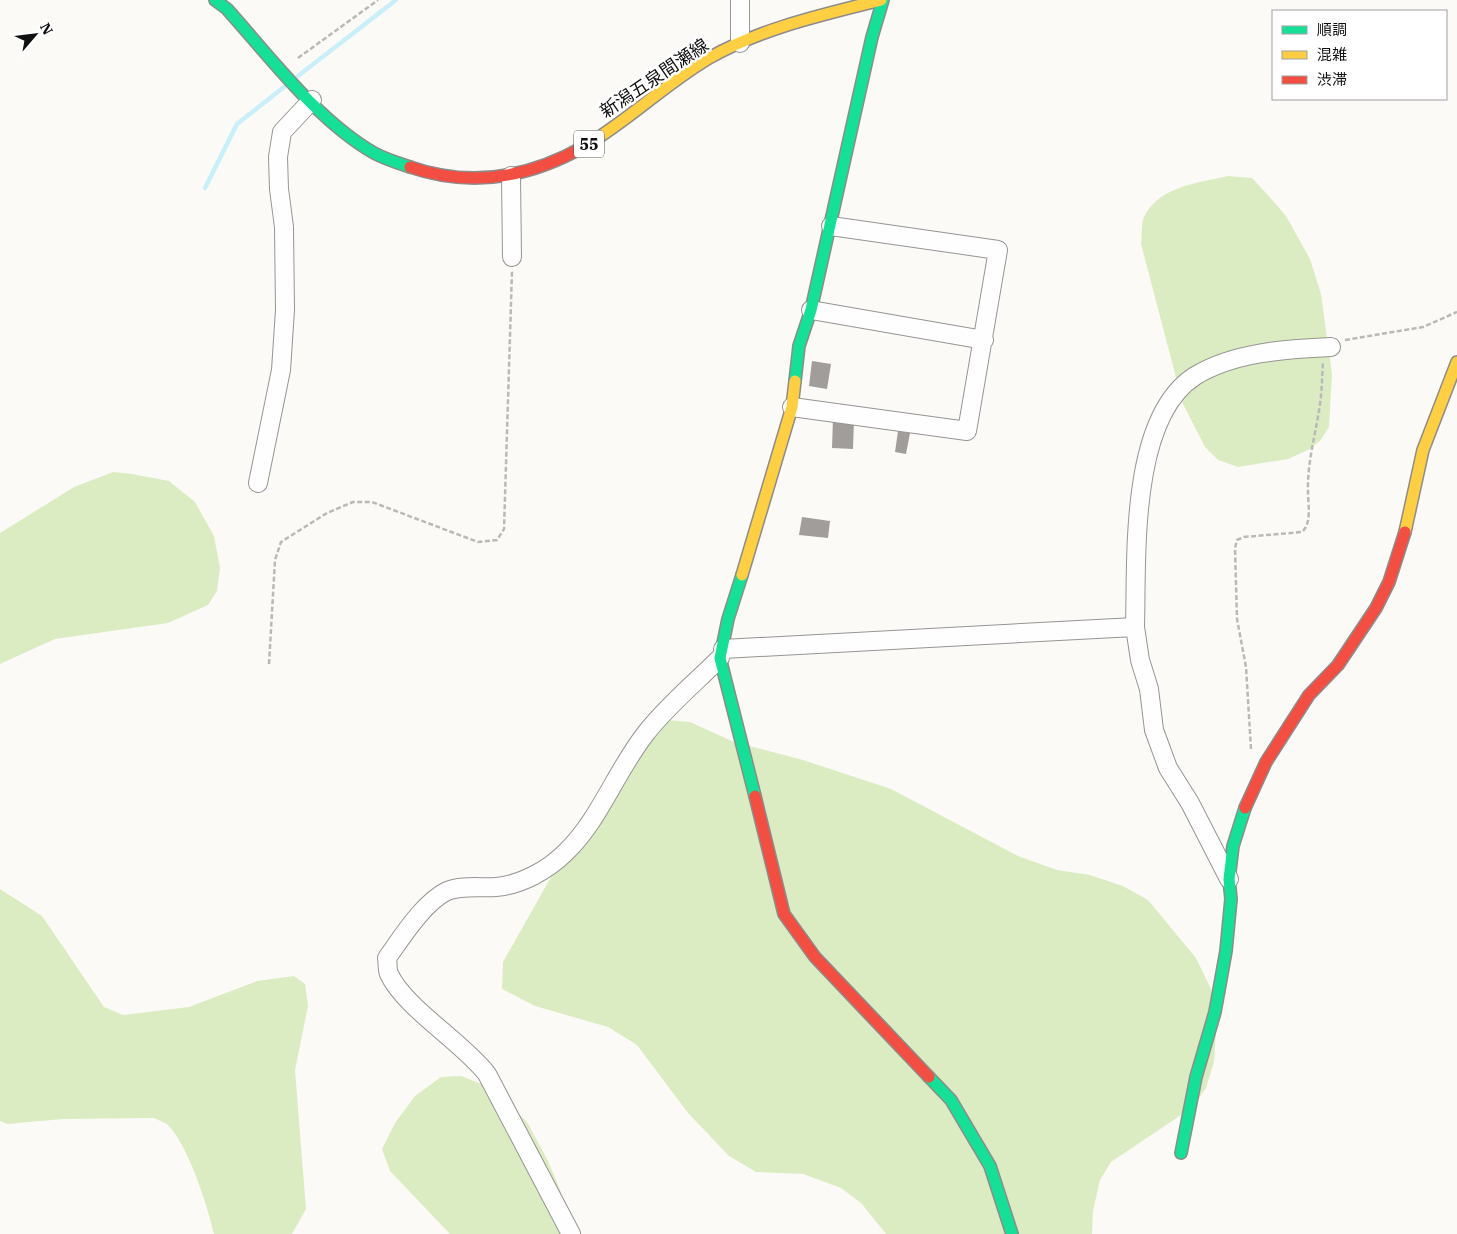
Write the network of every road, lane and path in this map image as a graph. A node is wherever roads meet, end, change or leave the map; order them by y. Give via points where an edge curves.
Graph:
1 (215, 0) edge
2 (378, 0) edge
3 (740, 0) edge
4 (882, 0) edge
5 (740, 43) junction
6 (289, 76) junction
7 (312, 100) junction
8 (511, 176) junction
9 (832, 226) junction
10 (512, 257) joint
11 (810, 310) junction
12 (1457, 312) edge
13 (984, 340) junction
14 (1331, 347) junction
15 (1457, 362) edge
16 (792, 407) junction
17 (258, 483) dead end
18 (1135, 627) junction
19 (722, 653) junction
20 (269, 664) dead end
21 (1252, 755) dead end
22 (1229, 879) junction
23 (1181, 1153) dead end
24 (570, 1234) edge
25 (1012, 1234) edge

1 - 6 street, 新潟五泉間瀬線 / 55
2 - 6 path
3 - 5 street
4 - 5 street, 新潟五泉間瀬線 / 55 via 794,23
4 - 9 street
5 - 8 street, 新潟五泉間瀬線 / 55 via 708,59 568,156
6 - 7 street, 新潟五泉間瀬線 / 55
7 - 8 street, 新潟五泉間瀬線 / 55 via 369,150 429,174 471,180
7 - 17 street via 282,132 278,157 284,227 285,318 281,370
8 - 10 street
9 - 11 street
9 - 13 street via 998,250
10 - 20 path via 504,529 497,540 478,542 372,502 353,502 327,513 281,542 275,560
11 - 13 street
11 - 16 street via 799,346
12 - 14 path via 1423,327 1341,340
13 - 16 street via 967,431
14 - 18 street via 1278,351 1213,367 1193,377 1176,394 1159,420 1148,452 1140,496
14 - 21 path via 1323,360 1308,482 1306,529 1244,537 1237,540 1235,548 1237,619 1246,667
15 - 22 street via 1423,450 1410,516 1389,582 1358,636 1338,665 1309,695 1266,762 1249,797 1233,846
16 - 19 street via 728,619
18 - 19 street
18 - 22 street via 1149,689 1154,730 1168,768
19 - 24 street via 646,733 588,826 566,852 544,869 516,883 448,891 433,900 388,958 388,973 408,1000 474,1057 487,1074
19 - 25 street via 784,914 815,956 951,1100 990,1166
22 - 23 street via 1232,899 1215,1012 1191,1096

